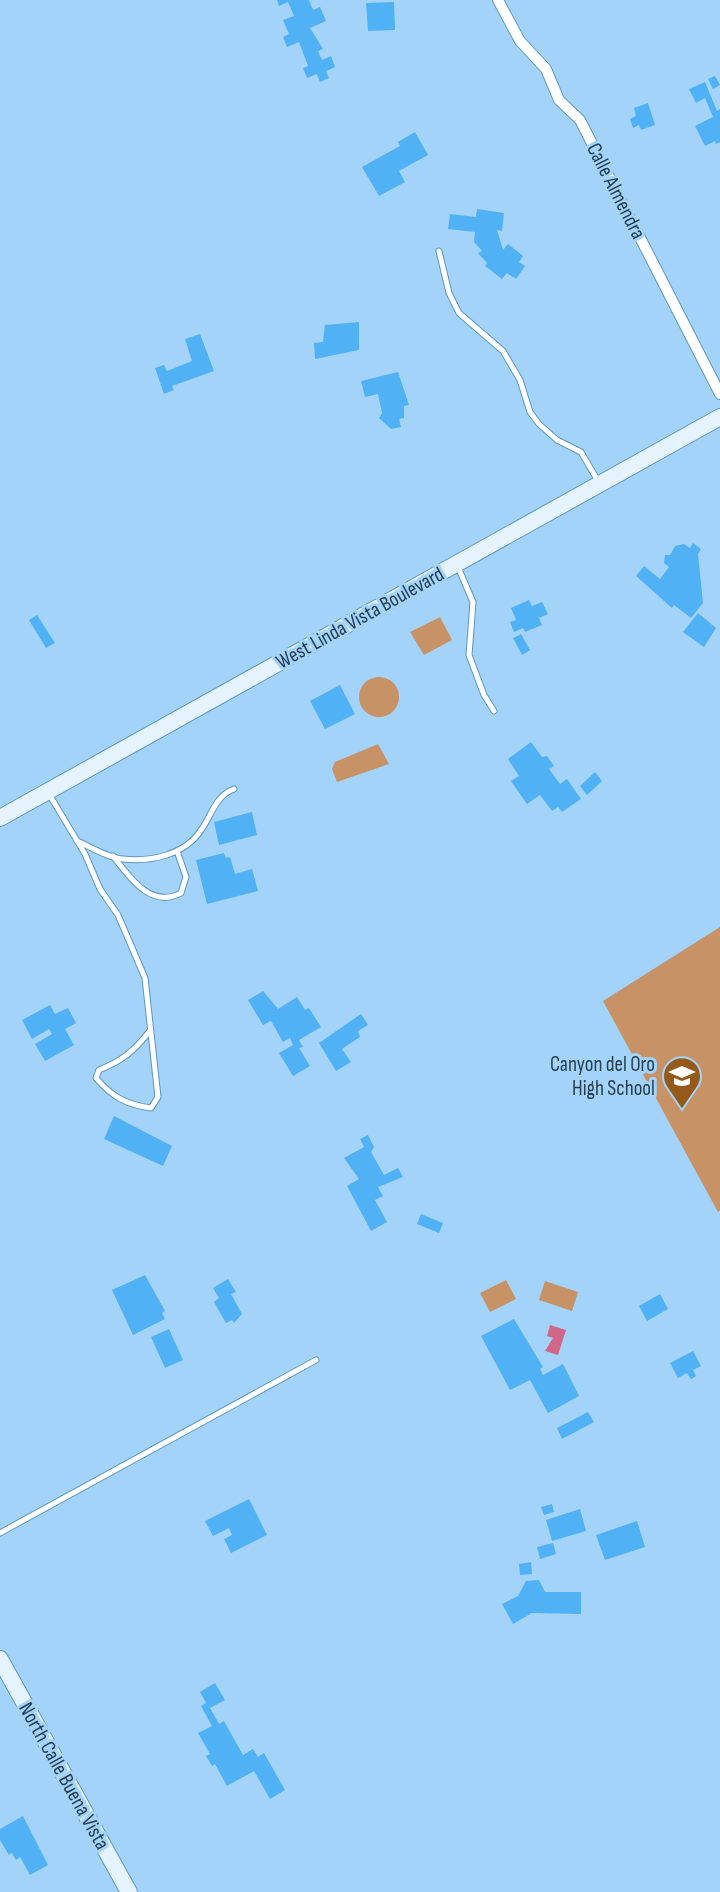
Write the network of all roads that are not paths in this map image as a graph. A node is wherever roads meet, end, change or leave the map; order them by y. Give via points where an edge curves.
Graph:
1 (498, 0) edge
2 (439, 251) dead end
3 (720, 394) edge
4 (720, 417) edge
5 (600, 484) junction
6 (457, 564) junction
7 (494, 711) dead end
8 (234, 789) dead end
9 (48, 791) junction
10 (0, 818) edge
11 (78, 841) junction
12 (177, 851) junction
13 (113, 856) junction
14 (149, 1031) junction
15 (316, 1360) dead end
16 (0, 1533) edge
17 (0, 1659) edge
18 (129, 1892) edge

1 - 3 street, Calle Almendra via 520,41 546,69 559,100 580,120
2 - 5 lane via 459,313 503,351 538,424 581,452
4 - 5 street, West Linda Vista Boulevard
5 - 6 street, West Linda Vista Boulevard
6 - 7 lane via 473,602 469,654
6 - 9 street, West Linda Vista Boulevard
8 - 12 lane via 225,792 201,831
9 - 10 street, West Linda Vista Boulevard
9 - 11 lane
11 - 13 lane
11 - 14 lane via 145,978
12 - 13 lane via 139,858
12 - 13 lane via 186,877 181,892 170,898 144,891
14 - 14 lane via 158,1097 152,1108 130,1105 109,1094 96,1078 99,1070 133,1053
15 - 16 lane
17 - 18 street, North Calle Buena Vista

